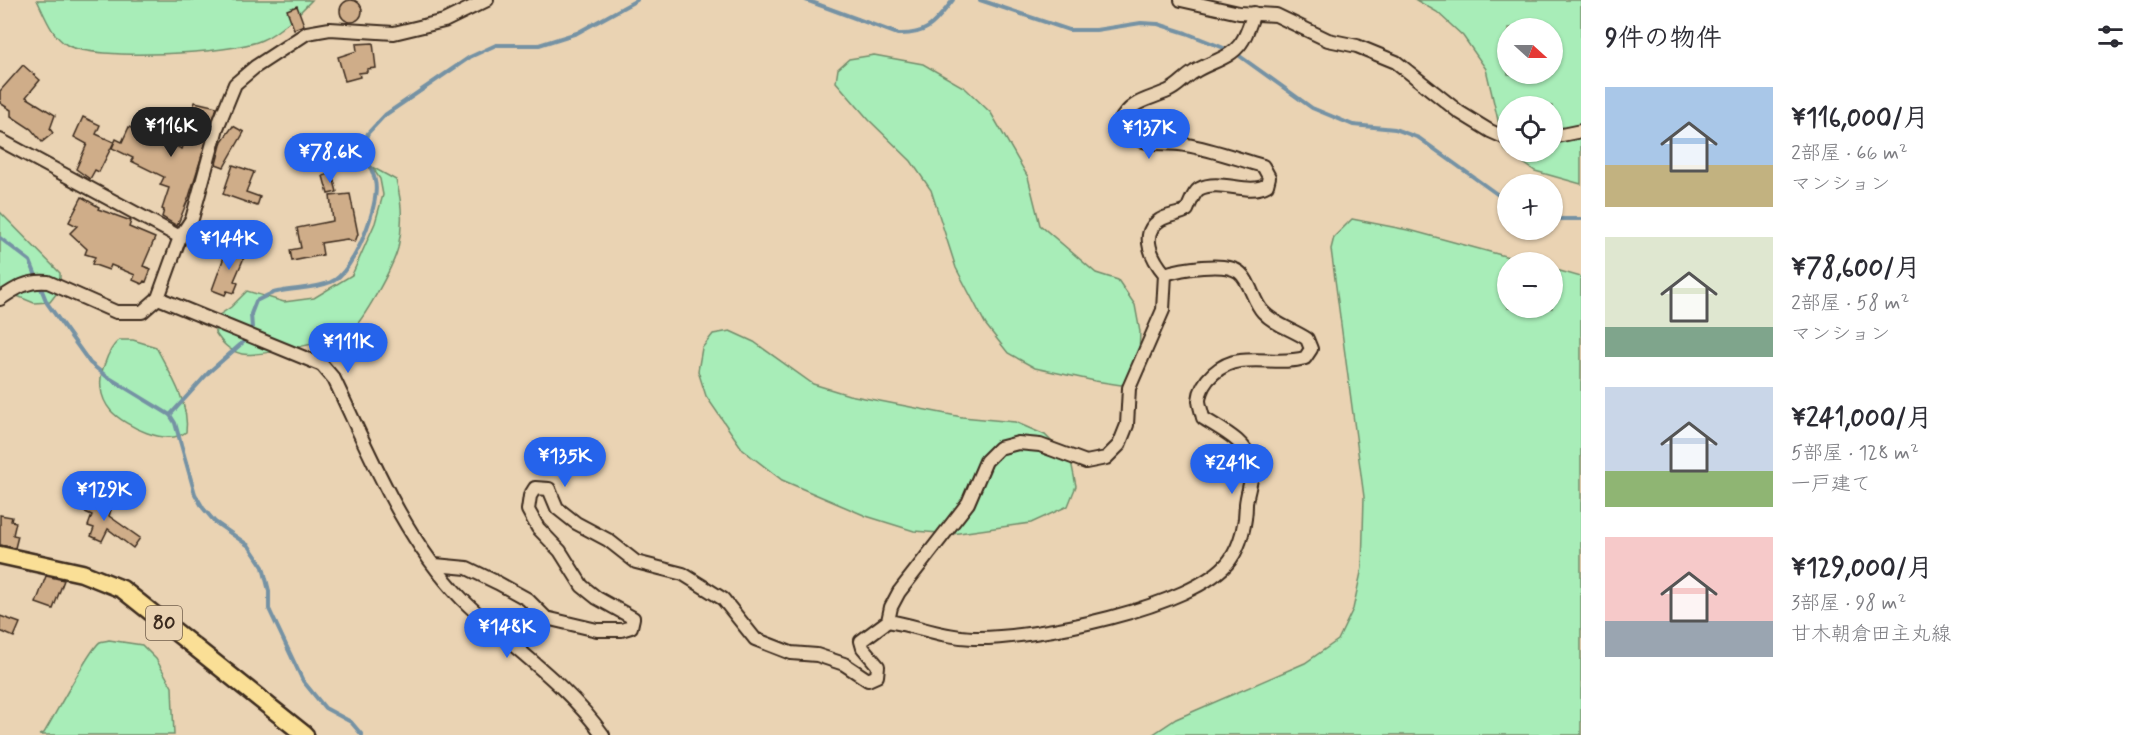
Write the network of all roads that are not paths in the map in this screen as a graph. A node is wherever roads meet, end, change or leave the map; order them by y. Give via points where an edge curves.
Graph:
1 (487, 0) edge
2 (1181, 0) edge
3 (1254, 13) junction
4 (1581, 131) edge
5 (1497, 135) edge
6 (1563, 135) edge
7 (0, 140) edge
8 (180, 237) junction
9 (1165, 274) junction
10 (158, 298) junction
11 (0, 299) edge
12 (0, 555) edge
13 (435, 565) junction
14 (888, 621) junction
15 (305, 735) edge
16 (603, 735) edge

1 - 8 street via 444,21 394,33 330,28 307,33 255,68 236,84 225,105 192,219
2 - 3 street
3 - 5 street via 1276,15 1328,40 1358,46 1396,62 1459,112
3 - 9 street via 1241,44 1192,72 1169,91 1125,110 1119,122 1130,136 1153,145 1185,144 1229,156 1263,166 1269,177 1267,185 1260,188 1225,185 1197,190 1187,210 1153,226 1148,240 1154,261
4 - 6 street
7 - 8 street
8 - 10 street
9 - 14 street via 1162,310 1129,388 1127,425 1119,445 1106,458 1086,462 1040,445 1018,443 999,448 986,461 968,503 899,592
9 - 14 street via 1214,267 1240,272 1261,310 1275,323 1307,339 1311,349 1305,358 1295,361 1238,361 1212,374 1204,383 1199,401 1203,418 1234,438 1252,465 1246,523 1230,560 1179,596 1043,633 956,637
10 - 11 street via 142,312 127,314 39,281 26,283
10 - 13 street via 322,365 334,379 409,529
12 - 15 main road, 80 via 82,573 122,589
13 - 14 street via 467,568 527,599 546,618 597,630 631,627 633,618 582,586 560,551 538,528 528,510 535,488 543,487 549,489 557,508 576,523 608,540 636,562 683,574 723,599 755,639 791,653 818,655 844,664 868,680 877,676 878,666 861,641
13 - 16 street via 461,598 585,709

